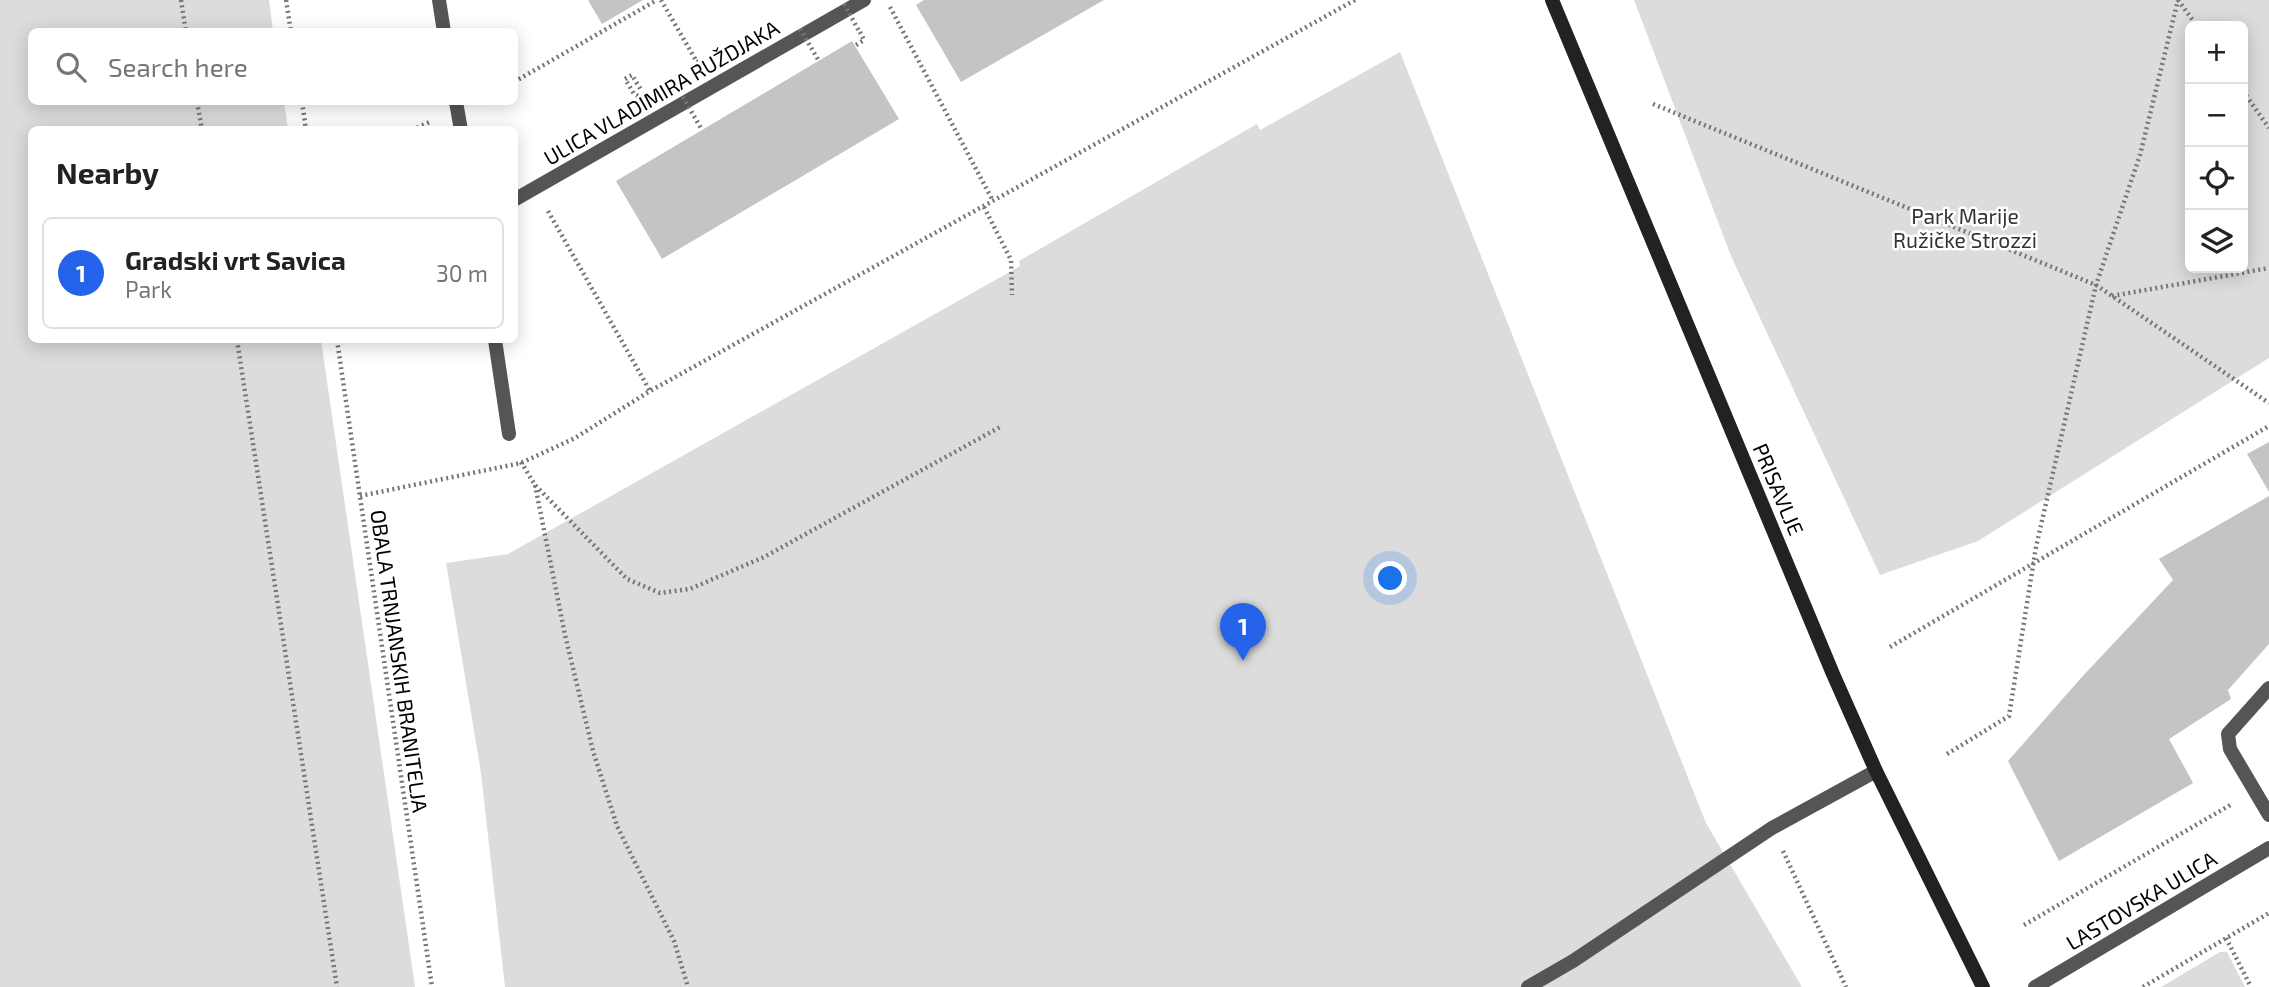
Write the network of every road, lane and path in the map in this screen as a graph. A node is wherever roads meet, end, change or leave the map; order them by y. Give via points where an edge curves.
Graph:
1 (181, 0) edge
2 (286, 0) edge
3 (439, 0) edge
4 (659, 0) edge
5 (864, 0) edge
6 (1355, 0) edge
7 (1552, 0) edge
8 (2178, 0) edge
9 (844, 4) dead end
10 (894, 15) dead end
11 (2193, 21) edge
12 (185, 28) edge
13 (290, 28) edge
14 (443, 28) edge
15 (800, 30) dead end
16 (856, 45) dead end
17 (708, 55) dead end
18 (819, 61) dead end
19 (518, 80) edge
20 (641, 90) dead end
21 (634, 94) dead end
22 (683, 97) dead end
23 (2248, 98) edge
24 (1653, 104) dead end
25 (198, 105) edge
26 (302, 105) edge
27 (457, 105) edge
28 (436, 119) dead end
29 (201, 126) edge
30 (305, 126) edge
31 (421, 126) edge
32 (460, 126) edge
33 (2269, 128) edge
34 (702, 130) dead end
35 (518, 198) edge
36 (993, 201) junction
37 (545, 207) dead end
38 (984, 207) junction
39 (2269, 268) edge
40 (2096, 285) junction
41 (1012, 295) dead end
42 (2112, 296) junction
43 (237, 343) edge
44 (337, 343) edge
45 (495, 343) edge
46 (650, 391) junction
47 (2269, 403) edge
48 (1002, 426) dead end
49 (2269, 426) edge
50 (509, 434) dead end
51 (521, 463) junction
52 (536, 485) junction
53 (360, 496) junction
54 (2033, 564) junction
55 (1891, 647) dead end
56 (2269, 688) edge
57 (1947, 754) dead end
58 (1876, 771) junction
59 (2254, 791) junction
60 (2269, 815) edge
61 (1772, 828) junction
62 (2269, 848) edge
63 (2269, 913) edge
64 (2024, 925) dead end
65 (2226, 938) junction
66 (337, 987) edge
67 (432, 987) edge
68 (688, 987) edge
69 (1528, 987) edge
70 (1846, 987) edge
71 (1983, 987) edge
72 (2035, 987) edge
73 (2143, 987) edge
74 (2250, 987) edge

1 - 12 path
2 - 13 path
3 - 14 street
4 - 17 path via 697,62
4 - 19 path
5 - 35 street, ULICA VLADIMIRA RUŽDJAKA
6 - 36 path
7 - 58 street, PRISAVLJE
8 - 11 path
8 - 40 path via 2140,155
9 - 16 path, bridge via 864,40
10 - 36 path
15 - 18 path, bridge
20 - 21 path via 632,75 625,79
22 - 34 path, bridge
23 - 33 path
24 - 40 path
25 - 29 path
26 - 30 path
27 - 32 street
28 - 31 path
36 - 38 path
37 - 46 path
38 - 41 path via 1011,260
38 - 46 path
39 - 42 path
40 - 42 path
40 - 54 path
42 - 47 path
43 - 66 path
44 - 53 path, OBALA TRNJANSKIH BRANITELJA
45 - 50 street
46 - 51 path via 575,438
48 - 52 path via 764,557 690,589 660,593 627,579
49 - 54 path
51 - 52 path
51 - 53 path
52 - 68 path via 593,751 617,826 674,940
53 - 67 path, OBALA TRNJANSKIH BRANITELJA
54 - 55 path
54 - 57 path via 2009,716
56 - 59 street via 2228,734 2230,749
58 - 61 street
58 - 71 street, PRISAVLJE
59 - 60 street
59 - 64 path
61 - 69 street
61 - 70 path
62 - 72 street, LASTOVSKA ULICA
63 - 65 path
65 - 73 path
65 - 74 path

